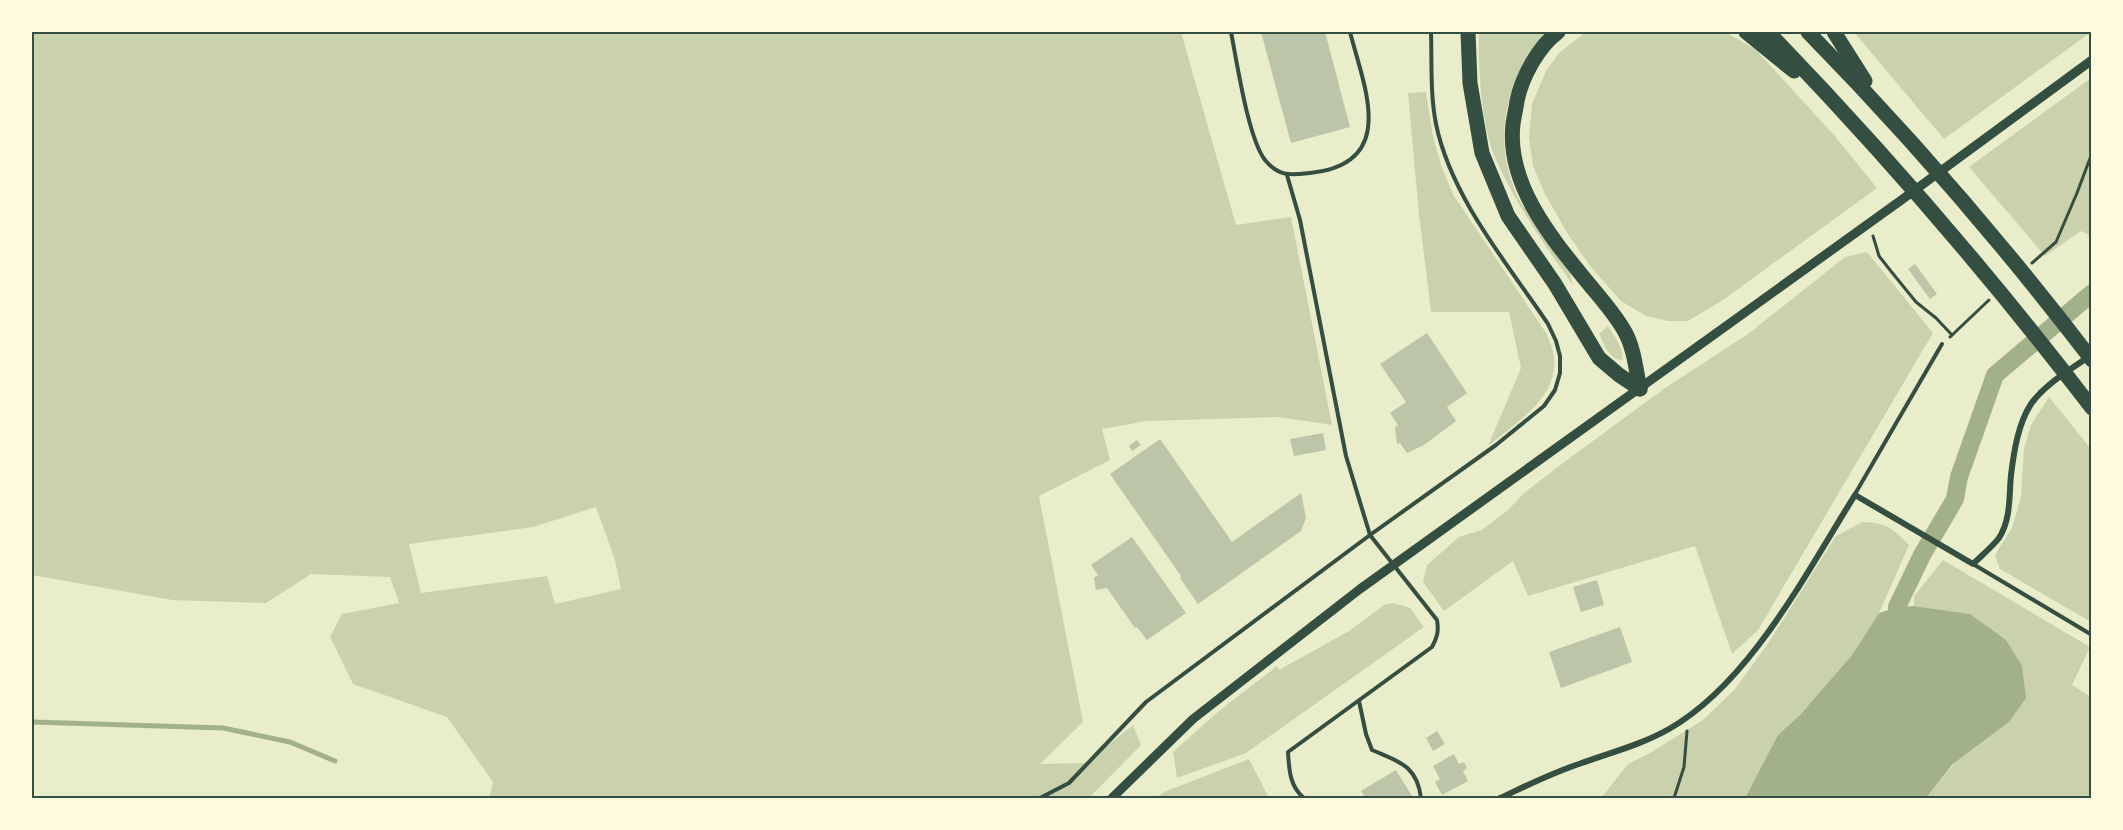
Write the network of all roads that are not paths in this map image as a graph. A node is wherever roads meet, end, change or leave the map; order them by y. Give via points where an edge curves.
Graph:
1 (1231, 32) edge
2 (1350, 32) edge
3 (1431, 32) edge
4 (1468, 32) edge
5 (1558, 32) edge
6 (1746, 32) edge
7 (1768, 32) edge
8 (1808, 32) edge
9 (1834, 32) edge
10 (2091, 60) edge
11 (1883, 109) junction
12 (1847, 115) junction
13 (1287, 175) junction
14 (1942, 344) dead end
15 (2091, 355) edge
16 (2091, 360) edge
17 (1640, 388) junction
18 (2091, 408) edge
19 (1855, 495) junction
20 (1370, 535) junction
21 (1973, 564) junction
22 (1393, 565) junction
23 (2091, 635) edge
24 (1359, 700) junction
25 (1040, 798) edge
26 (1112, 798) edge
27 (1305, 798) edge
28 (1421, 798) edge
29 (1500, 798) edge

1 - 13 lane via 1254,138 1266,160
2 - 13 lane via 1370,108 1370,129 1363,146 1347,162 1326,171
3 - 20 lane via 1436,122 1448,166 1548,324 1560,356 1560,373 1555,390 1530,420
4 - 17 highway via 1470,83 1480,143 1508,216 1599,358
5 - 17 highway via 1535,58 1520,89 1513,124 1514,151 1521,180 1536,212 1626,334
6 - 12 highway
7 - 12 highway
8 - 11 highway
9 - 11 highway
10 - 17 street
11 - 16 highway
12 - 18 highway via 1988,277
13 - 20 lane via 1300,220 1346,456
14 - 19 lane
15 - 21 street via 2032,402 2019,430 2008,515 1999,537
17 - 22 street
19 - 21 street
19 - 29 street via 1763,640 1714,696 1650,739
20 - 22 lane
20 - 25 lane via 1146,702 1069,783
21 - 23 lane
22 - 24 lane via 1437,620 1438,633 1432,647
22 - 26 street via 1223,694
24 - 27 lane via 1288,752 1295,791
24 - 28 lane via 1372,750 1404,764 1419,783

